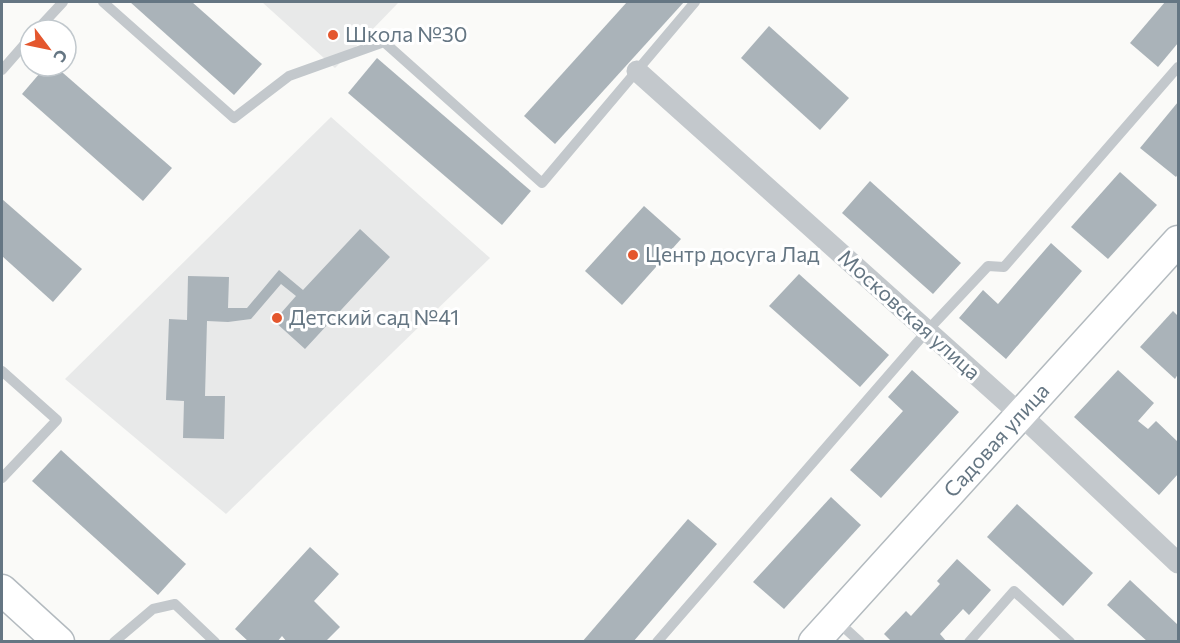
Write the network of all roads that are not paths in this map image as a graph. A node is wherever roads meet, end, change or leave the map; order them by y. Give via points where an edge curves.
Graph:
1 (63, 2) edge
2 (103, 2) edge
3 (695, 2) edge
4 (49, 18) edge
5 (18, 52) edge
6 (1179, 67) edge
7 (2, 70) edge
8 (636, 71) junction
9 (1179, 241) edge
10 (927, 331) junction
11 (2, 372) edge
12 (1021, 415) junction
13 (2, 478) edge
14 (1179, 563) edge
15 (2, 590) edge
16 (835, 618) junction
17 (59, 642) edge
18 (114, 642) edge
19 (215, 642) edge
20 (657, 642) edge
21 (814, 642) edge
22 (860, 642) edge
23 (969, 642) edge
24 (1070, 642) edge

1 - 4 lane
2 - 8 lane via 234,118 289,76 384,42 542,183
3 - 8 lane
5 - 7 lane
6 - 10 lane via 1004,267 988,266
8 - 10 street, Московская улица
9 - 12 street, Садовая улица
10 - 12 street, Московская улица
10 - 20 lane
11 - 13 lane via 57,420
12 - 14 street, Московская улица
12 - 16 street, Садовая улица
15 - 17 street
16 - 21 street, Садовая улица
16 - 22 lane
18 - 19 lane via 153,609 175,604
23 - 24 lane via 1014,591

